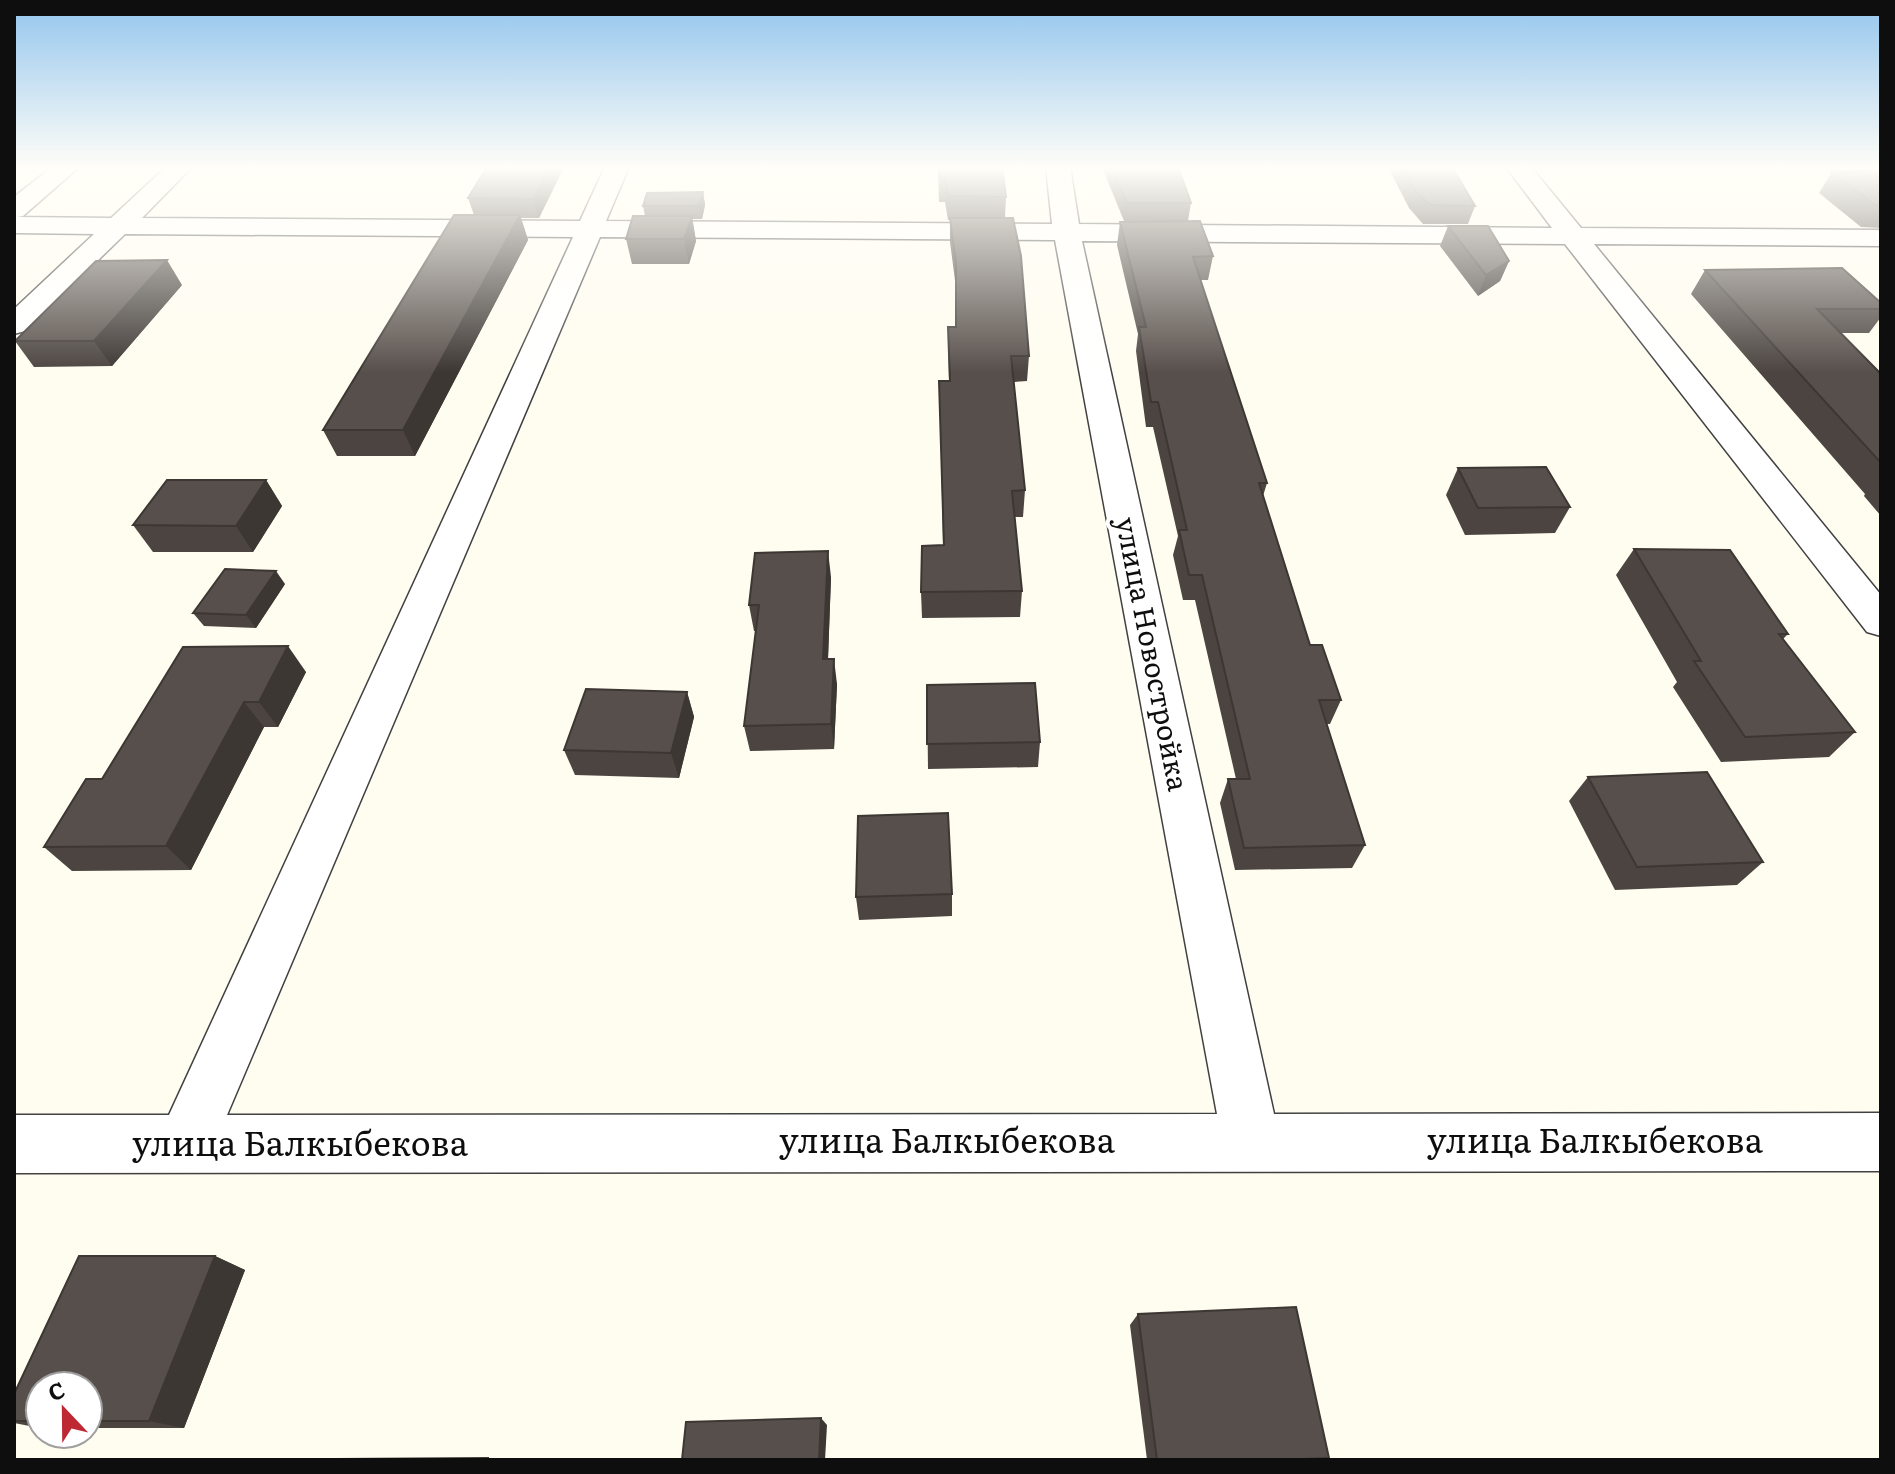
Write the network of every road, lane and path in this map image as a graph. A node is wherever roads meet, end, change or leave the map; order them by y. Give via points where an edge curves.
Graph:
1 (108, 236) edge
2 (585, 236) edge
3 (1067, 236) edge
4 (1517, 236) edge
5 (1571, 236) junction
6 (1881, 238) edge
7 (14, 325) edge
8 (1881, 622) edge
9 (1251, 1140) junction
10 (1881, 1142) edge
11 (14, 1144) edge
12 (185, 1145) junction

1 - 7 street
2 - 12 street
3 - 9 street, улица Новостройка
4 - 5 street
5 - 6 street
5 - 8 street
9 - 10 street, улица Балкыбекова
9 - 12 street, улица Балкыбекова
11 - 12 street, улица Балкыбекова

